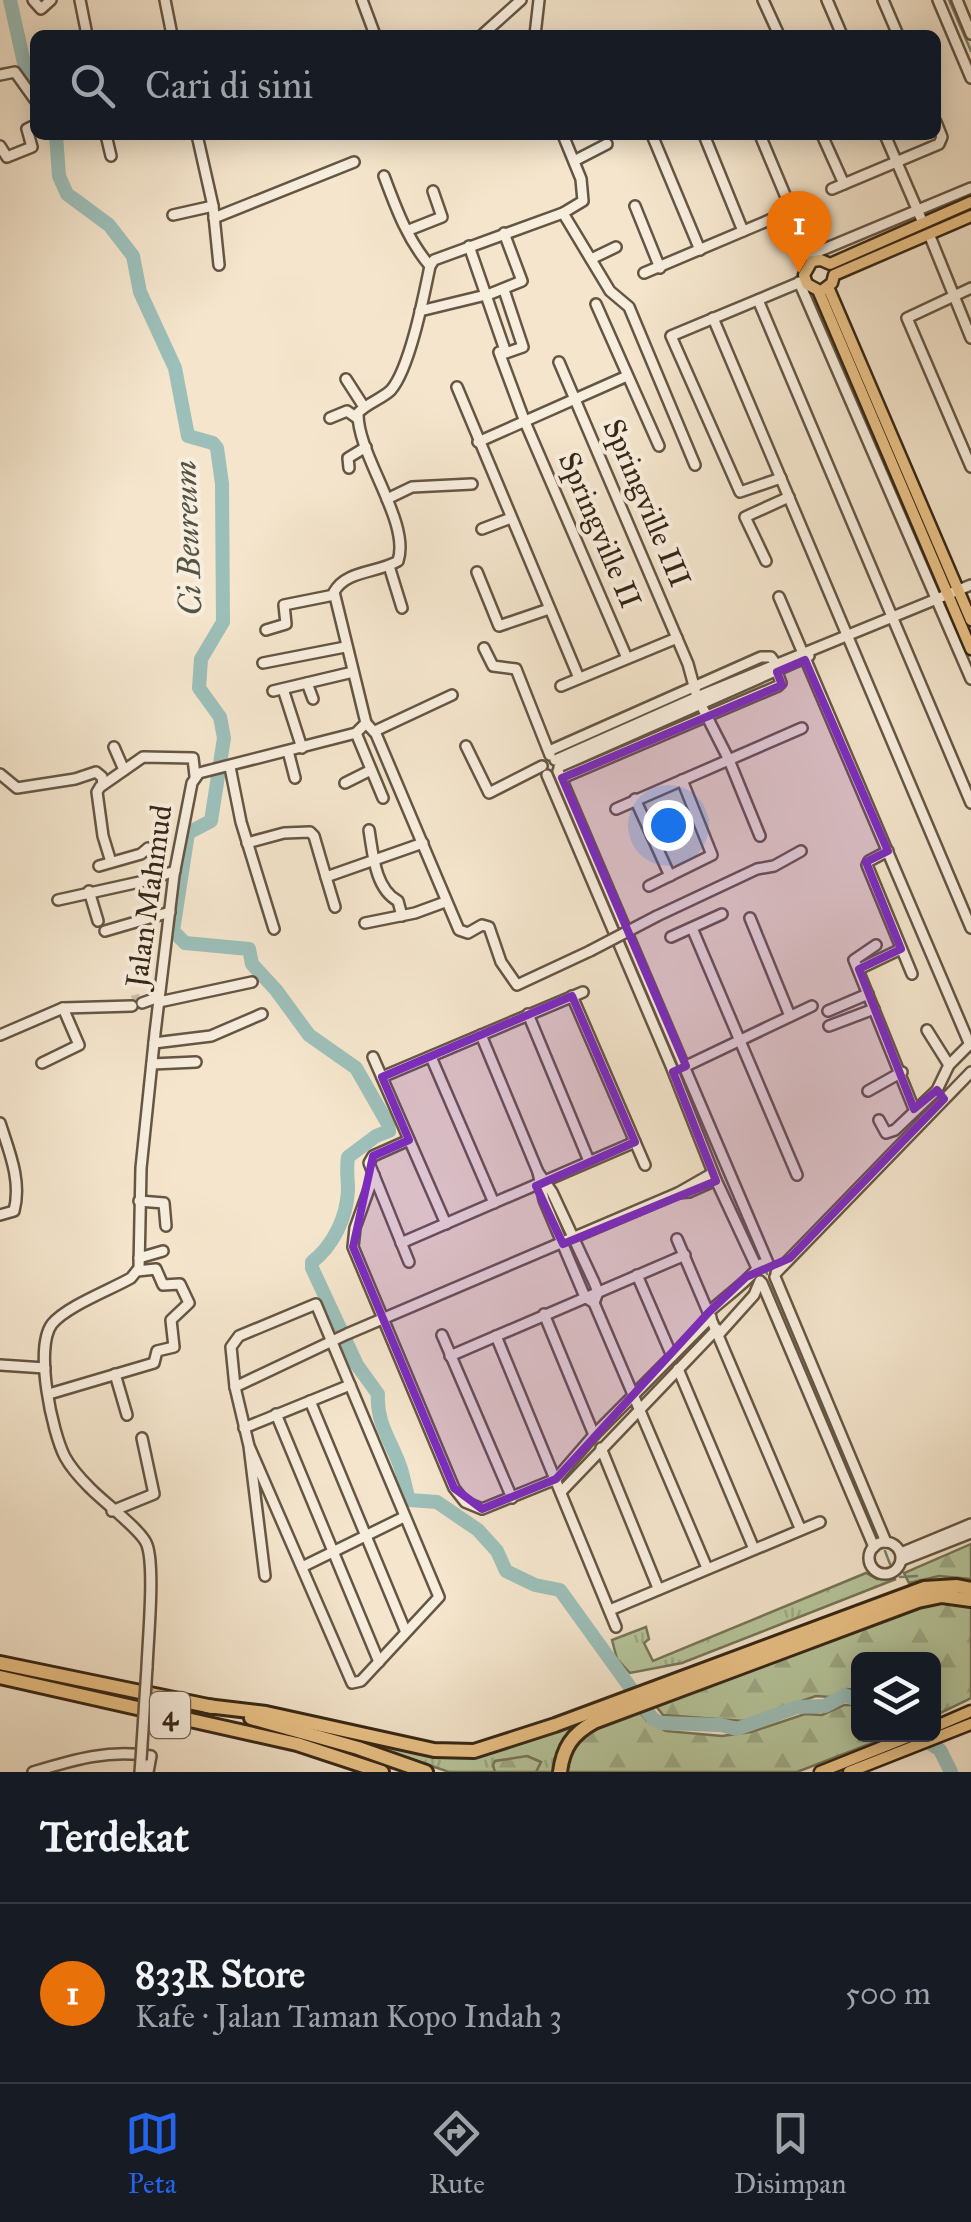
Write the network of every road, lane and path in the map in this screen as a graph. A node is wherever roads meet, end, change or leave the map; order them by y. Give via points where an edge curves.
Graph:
1 (33, 0) edge
2 (52, 0) edge
3 (80, 0) edge
4 (166, 0) edge
5 (362, 0) edge
6 (521, 0) edge
7 (763, 0) edge
8 (828, 0) edge
9 (883, 0) edge
10 (938, 0) edge
11 (957, 0) edge
12 (540, 1) edge
13 (86, 30) edge
14 (171, 30) edge
15 (373, 30) edge
16 (488, 30) edge
17 (536, 30) edge
18 (777, 30) edge
19 (840, 30) edge
20 (896, 30) edge
21 (971, 34) edge
22 (0, 75) edge
23 (971, 78) edge
24 (30, 93) edge
25 (31, 140) edge
26 (107, 140) edge
27 (198, 140) edge
28 (566, 140) edge
29 (654, 140) edge
30 (706, 140) edge
31 (762, 140) edge
32 (824, 140) edge
33 (887, 140) edge
34 (941, 140) edge
35 (607, 144) dead end
36 (0, 146) edge
37 (111, 156) dead end
38 (574, 161) junction
39 (354, 162) dead end
40 (897, 162) junction
41 (384, 176) dead end
42 (844, 184) junction
43 (971, 188) edge
44 (832, 189) dead end
45 (433, 191) dead end
46 (971, 202) edge
47 (635, 206) dead end
48 (793, 210) junction
49 (918, 211) junction
50 (214, 212) junction
51 (563, 213) junction
52 (173, 215) dead end
53 (971, 216) edge
54 (926, 229) junction
55 (409, 230) junction
56 (744, 230) junction
57 (504, 233) junction
58 (469, 246) junction
59 (616, 247) dead end
60 (700, 250) junction
61 (811, 258) junction
62 (592, 259) junction
63 (219, 265) dead end
64 (430, 266) junction
65 (660, 268) junction
66 (832, 270) junction
67 (644, 273) dead end
68 (802, 282) junction
69 (823, 288) junction
70 (971, 288) edge
71 (504, 290) junction
72 (486, 294) junction
73 (954, 296) junction
74 (758, 300) junction
75 (596, 304) dead end
76 (420, 311) junction
77 (714, 318) junction
78 (971, 338) edge
79 (499, 352) dead end
80 (560, 362) dead end
81 (626, 376) junction
82 (346, 380) dead end
83 (457, 386) dead end
84 (575, 400) junction
85 (364, 408) junction
86 (330, 418) dead end
87 (357, 418) junction
88 (525, 422) junction
89 (478, 442) junction
90 (659, 446) dead end
91 (366, 447) junction
92 (695, 464) dead end
93 (971, 466) edge
94 (350, 468) dead end
95 (781, 478) junction
96 (472, 484) dead end
97 (897, 492) junction
98 (789, 498) junction
99 (387, 499) junction
100 (511, 518) junction
101 (482, 529) dead end
102 (766, 561) dead end
103 (389, 566) junction
104 (476, 572) dead end
105 (971, 586) edge
106 (334, 595) junction
107 (947, 596) junction
108 (779, 597) dead end
109 (402, 608) dead end
110 (549, 610) junction
111 (893, 619) junction
112 (971, 620) edge
113 (266, 630) dead end
114 (677, 638) junction
115 (848, 638) junction
116 (345, 647) junction
117 (484, 648) dead end
118 (971, 650) edge
119 (803, 656) junction
120 (627, 658) junction
121 (263, 663) dead end
122 (777, 668) junction
123 (353, 672) junction
124 (579, 678) junction
125 (971, 679) edge
126 (307, 683) junction
127 (697, 684) junction
128 (562, 686) dead end
129 (452, 695) dead end
130 (313, 699) dead end
131 (702, 699) junction
132 (709, 714) junction
133 (366, 724) junction
134 (802, 728) dead end
135 (375, 731) junction
136 (356, 733) junction
137 (466, 746) dead end
138 (114, 747) dead end
139 (302, 748) junction
140 (288, 751) junction
141 (729, 760) junction
142 (553, 766) junction
143 (228, 768) junction
144 (124, 770) junction
145 (371, 770) junction
146 (0, 774) edge
147 (195, 776) junction
148 (295, 778) dead end
149 (682, 780) junction
150 (345, 783) dead end
151 (102, 784) junction
152 (4, 785) edge
153 (383, 798) dead end
154 (635, 799) junction
155 (971, 803) edge
156 (616, 809) dead end
157 (369, 830) dead end
158 (760, 836) dead end
159 (247, 842) junction
160 (423, 843) junction
161 (148, 848) dead end
162 (801, 850) dead end
163 (888, 851) junction
164 (374, 860) junction
165 (111, 862) junction
166 (99, 866) dead end
167 (178, 874) junction
168 (670, 876) junction
169 (326, 877) junction
170 (649, 886) dead end
171 (89, 891) junction
172 (58, 900) dead end
173 (445, 902) junction
174 (335, 907) dead end
175 (170, 912) junction
176 (722, 914) dead end
177 (402, 916) junction
178 (750, 918) dead end
179 (98, 920) dead end
180 (365, 922) dead end
181 (692, 928) junction
182 (971, 928) edge
183 (274, 929) dead end
184 (105, 931) dead end
185 (670, 937) dead end
186 (876, 945) dead end
187 (627, 947) junction
188 (901, 949) junction
189 (859, 969) junction
190 (912, 974) dead end
191 (252, 982) dead end
192 (583, 992) dead end
193 (868, 994) junction
194 (572, 996) junction
195 (145, 1001) junction
196 (812, 1006) dead end
197 (63, 1008) junction
198 (874, 1009) junction
199 (828, 1010) dead end
200 (262, 1014) dead end
201 (528, 1014) junction
202 (790, 1016) junction
203 (829, 1026) dead end
204 (926, 1030) dead end
205 (0, 1035) edge
206 (480, 1035) junction
207 (739, 1040) junction
208 (154, 1043) junction
209 (970, 1044) edge
210 (373, 1056) dead end
211 (431, 1056) junction
212 (196, 1062) dead end
213 (42, 1063) dead end
214 (685, 1063) junction
215 (152, 1064) junction
216 (949, 1065) junction
217 (672, 1069) junction
218 (902, 1072) junction
219 (971, 1072) edge
220 (382, 1077) junction
221 (936, 1090) junction
222 (868, 1091) dead end
223 (944, 1099) junction
224 (914, 1109) junction
225 (878, 1120) dead end
226 (0, 1123) edge
227 (408, 1140) junction
228 (635, 1142) junction
229 (589, 1161) junction
230 (645, 1165) dead end
231 (374, 1175) junction
232 (796, 1175) dead end
233 (714, 1176) junction
234 (541, 1179) junction
235 (139, 1201) junction
236 (494, 1203) junction
237 (0, 1215) edge
238 (446, 1224) junction
239 (166, 1226) dead end
240 (575, 1238) junction
241 (678, 1239) dead end
242 (402, 1243) junction
243 (562, 1244) junction
244 (163, 1251) dead end
245 (685, 1255) junction
246 (139, 1258) junction
247 (409, 1262) dead end
248 (773, 1270) junction
249 (637, 1275) junction
250 (756, 1276) junction
251 (135, 1279) junction
252 (598, 1292) junction
253 (590, 1300) junction
254 (544, 1314) junction
255 (710, 1315) junction
256 (384, 1320) junction
257 (718, 1332) junction
258 (442, 1336) dead end
259 (496, 1336) junction
260 (339, 1338) junction
261 (450, 1356) junction
262 (672, 1356) junction
263 (0, 1365) edge
264 (44, 1368) junction
265 (678, 1369) junction
266 (115, 1374) junction
267 (350, 1385) junction
268 (235, 1387) junction
269 (49, 1394) junction
270 (634, 1395) junction
271 (310, 1401) junction
272 (640, 1408) junction
273 (276, 1414) junction
274 (128, 1415) dead end
275 (244, 1428) junction
276 (594, 1435) junction
277 (142, 1438) dead end
278 (249, 1446) junction
279 (601, 1448) junction
280 (556, 1479) junction
281 (561, 1492) junction
282 (512, 1498) junction
283 (112, 1511) junction
284 (404, 1517) junction
285 (820, 1522) dead end
286 (971, 1524) edge
287 (800, 1528) junction
288 (971, 1533) edge
289 (364, 1535) junction
290 (886, 1542) junction
291 (874, 1547) junction
292 (754, 1550) junction
293 (332, 1553) junction
294 (901, 1557) junction
295 (302, 1567) junction
296 (708, 1568) junction
297 (265, 1576) dead end
298 (658, 1588) junction
299 (971, 1589) edge
300 (971, 1600) edge
301 (610, 1610) junction
302 (616, 1627) dead end
303 (405, 1630) junction
304 (0, 1662) edge
305 (380, 1662) junction
306 (0, 1677) edge
307 (655, 1692) junction
308 (207, 1706) junction
309 (616, 1707) junction
310 (971, 1711) edge
311 (941, 1724) edge
312 (971, 1724) edge
313 (903, 1742) edge
314 (895, 1748) junction
315 (339, 1757) junction
316 (33, 1772) edge
317 (140, 1772) edge
318 (148, 1772) edge
319 (372, 1772) edge
320 (382, 1772) edge
321 (426, 1772) edge
322 (560, 1772) edge
323 (820, 1772) edge
324 (849, 1772) edge

1 - 2 street via 42,9
3 - 13 street
4 - 14 street
5 - 15 street
6 - 16 street
7 - 18 street
8 - 19 street
9 - 20 street
10 - 23 street
11 - 21 street
12 - 17 street
22 - 24 street via 17,74
25 - 36 street via 33,146 6,157
26 - 37 street
27 - 50 street
28 - 38 street
29 - 60 street
30 - 56 street
31 - 48 street
32 - 42 street
33 - 40 street
34 - 40 street
35 - 38 street
38 - 51 street via 585,196
39 - 50 street
40 - 42 street
40 - 49 street
41 - 55 street
42 - 44 street
43 - 49 street
45 - 55 street via 442,217
46 - 54 main road
47 - 65 street
48 - 56 street
48 - 61 street
49 - 54 street
49 - 61 street
50 - 52 street
50 - 63 street
51 - 57 street
51 - 62 street
53 - 54 main road
54 - 66 main road
54 - 73 street
55 - 64 street
56 - 60 street
57 - 58 street
57 - 71 street via 523,278
58 - 64 street
58 - 72 street
59 - 62 street
60 - 65 street
61 - 66 main road
61 - 68 main road
62 - 92 street via 610,291 629,307
64 - 76 street
65 - 67 street
66 - 69 main road
68 - 69 main road
68 - 74 street
68 - 97 street
69 - 97 main road
69 - 107 main road
70 - 73 street
71 - 72 street
71 - 72 street via 523,347 506,354
72 - 76 street
73 - 78 street
73 - 93 street via 907,318
74 - 77 street
74 - 111 street
75 - 81 street
76 - 85 street via 392,388
77 - 95 street
77 - 95 street via 671,340 740,492
79 - 88 street, Springville II
80 - 84 street, Springville III
81 - 84 street
81 - 90 street
82 - 85 street
83 - 89 street
84 - 88 street
84 - 114 street, Springville III
85 - 87 street
86 - 87 street via 347,410
87 - 91 street
88 - 89 street
88 - 120 street, Springville II
89 - 100 street
91 - 94 street via 348,458
91 - 99 street
95 - 98 street
96 - 99 street via 412,487
97 - 107 main road
98 - 102 street via 745,516
98 - 115 street
99 - 103 street via 400,552
100 - 101 street
100 - 110 street
103 - 106 street via 345,578
103 - 109 street
104 - 110 street via 499,626
105 - 107 street
106 - 113 street via 284,605 286,624
106 - 116 street
107 - 111 street
107 - 112 main road
107 - 118 main road
107 - 125 street
108 - 119 street
110 - 124 street
111 - 115 street
111 - 155 street
114 - 120 street
114 - 127 street, Springville III
115 - 119 street
115 - 182 street
116 - 121 street
116 - 123 street
117 - 142 street via 493,666 516,669
119 - 122 street
119 - 163 street
120 - 124 street
122 - 127 street via 771,657 761,657
122 - 131 street
122 - 132 street via 778,686
123 - 126 street
123 - 133 street
124 - 128 street
126 - 130 street
126 - 139 street via 278,690
127 - 131 street, Springville III
127 - 142 street
129 - 135 street
131 - 132 street, Springville III
131 - 142 street
132 - 141 street, Springville III
132 - 142 street
133 - 135 street
133 - 136 street, Jalan Mahmud
134 - 141 street
135 - 160 street
136 - 139 street, Jalan Mahmud
136 - 145 street
137 - 142 street via 489,793
138 - 144 street
139 - 140 street, Jalan Mahmud
140 - 143 street, Jalan Mahmud
140 - 148 street
141 - 149 street
141 - 158 street, Springville III
142 - 187 street
143 - 147 street, Jalan Mahmud
143 - 159 street
144 - 147 street via 143,757 193,758
144 - 151 street
145 - 150 street
145 - 153 street
146 - 152 street
147 - 167 street, Jalan Mahmud
149 - 154 street
149 - 168 street via 712,855
151 - 152 street via 98,772 22,789
151 - 165 street via 97,792
154 - 156 street
154 - 168 street
157 - 164 street
159 - 169 street via 312,833
159 - 183 street
160 - 164 street
160 - 173 street
161 - 165 street
162 - 173 street, bridge via 516,984 500,962 489,927 464,933
163 - 188 street via 867,865
163 - 209 street
164 - 169 street
164 - 177 street
165 - 166 street
167 - 171 street
167 - 175 street, Jalan Mahmud
168 - 170 street
169 - 174 street
171 - 172 street
171 - 179 street
173 - 177 street
175 - 184 street
175 - 195 street, Jalan Mahmud
176 - 181 street
177 - 180 street
178 - 202 street
181 - 185 street
181 - 207 street
186 - 189 street via 854,957
187 - 214 street
187 - 217 street
188 - 189 street
188 - 190 street
189 - 193 street
191 - 195 street
192 - 194 street
193 - 198 street
193 - 199 street
194 - 201 street
194 - 228 street
195 - 197 street
195 - 208 street, Jalan Mahmud
196 - 202 street
197 - 205 street
197 - 213 street via 80,1044
198 - 203 street
198 - 218 street
200 - 208 street via 211,1036
201 - 206 street
201 - 229 street
202 - 207 street
204 - 216 street
206 - 211 street
206 - 234 street
207 - 214 street
207 - 232 street
208 - 215 street, Jalan Mahmud
209 - 216 street
210 - 220 street
211 - 220 street
211 - 236 street
212 - 215 street
214 - 217 street
214 - 248 street
215 - 235 street, Jalan Mahmud
216 - 221 street
217 - 233 street
218 - 222 street
218 - 224 street
219 - 223 street
220 - 227 street
221 - 223 street
221 - 224 street
223 - 248 street
224 - 225 street via 890,1133
226 - 237 street via 16,1177 16,1206
227 - 231 street via 373,1156
227 - 238 street
228 - 229 street
228 - 230 street
229 - 234 street
231 - 242 street
231 - 256 street via 352,1240
233 - 240 street
233 - 250 street
234 - 236 street
234 - 240 street
234 - 243 street
235 - 239 street via 164,1203
235 - 246 street, Jalan Mahmud
236 - 238 street
238 - 242 street
240 - 243 street
240 - 252 street
241 - 245 street
242 - 247 street
243 - 253 street
243 - 256 street
244 - 246 street
245 - 249 street
245 - 255 street
246 - 251 street, Jalan Mahmud
248 - 250 street
248 - 250 street via 770,1282
248 - 290 street
249 - 252 street
249 - 262 street
250 - 255 street
250 - 257 street via 754,1295
250 - 291 street
251 - 264 street via 56,1320 46,1334
251 - 266 street via 156,1269 162,1285 180,1284 189,1304 171,1320 174,1347 156,1351 154,1363
252 - 253 street
253 - 254 street
253 - 270 street
254 - 259 street
254 - 276 street
255 - 257 street
255 - 262 street
256 - 260 street
256 - 282 street via 459,1496 482,1508
257 - 265 street
257 - 287 street
258 - 261 street
259 - 261 street
259 - 280 street
260 - 267 street
260 - 268 street
260 - 268 street via 316,1304 239,1336 231,1347
261 - 282 street
262 - 270 street
263 - 264 street
264 - 269 street
265 - 272 street
265 - 292 street
266 - 269 street
266 - 274 street
267 - 271 street
267 - 284 street
268 - 275 street
269 - 283 street via 64,1454
270 - 272 street
270 - 276 street
271 - 273 street
271 - 289 street
272 - 279 street
272 - 296 street
273 - 275 street
273 - 293 street
275 - 278 street
276 - 280 street
277 - 283 street via 154,1494
278 - 295 street
278 - 297 street
279 - 281 street
279 - 298 street
280 - 281 street
280 - 282 street
281 - 301 street
283 - 317 street, bridge via 134,1526 149,1550
284 - 289 street
284 - 303 street via 438,1591 436,1602
285 - 287 street
286 - 294 street
287 - 292 street
288 - 294 street
289 - 293 street
289 - 303 street
290 - 291 street
290 - 294 street
291 - 294 street via 870,1563 883,1574 892,1573
292 - 296 street
293 - 295 street
293 - 305 street
295 - 305 street via 352,1684
296 - 298 street
298 - 301 street
299 - 307 highway via 924,1588
300 - 307 highway via 918,1601
301 - 302 street
303 - 305 street
304 - 308 highway, 4
306 - 315 highway, 4
307 - 309 highway
308 - 309 highway via 456,1752
308 - 321 highway, 4
309 - 322 highway via 569,1742
310 - 311 main road
312 - 314 main road
313 - 314 main road
314 - 323 main road
314 - 324 main road
315 - 319 highway
315 - 320 highway, 4
316 - 318 street via 116,1752 151,1756

